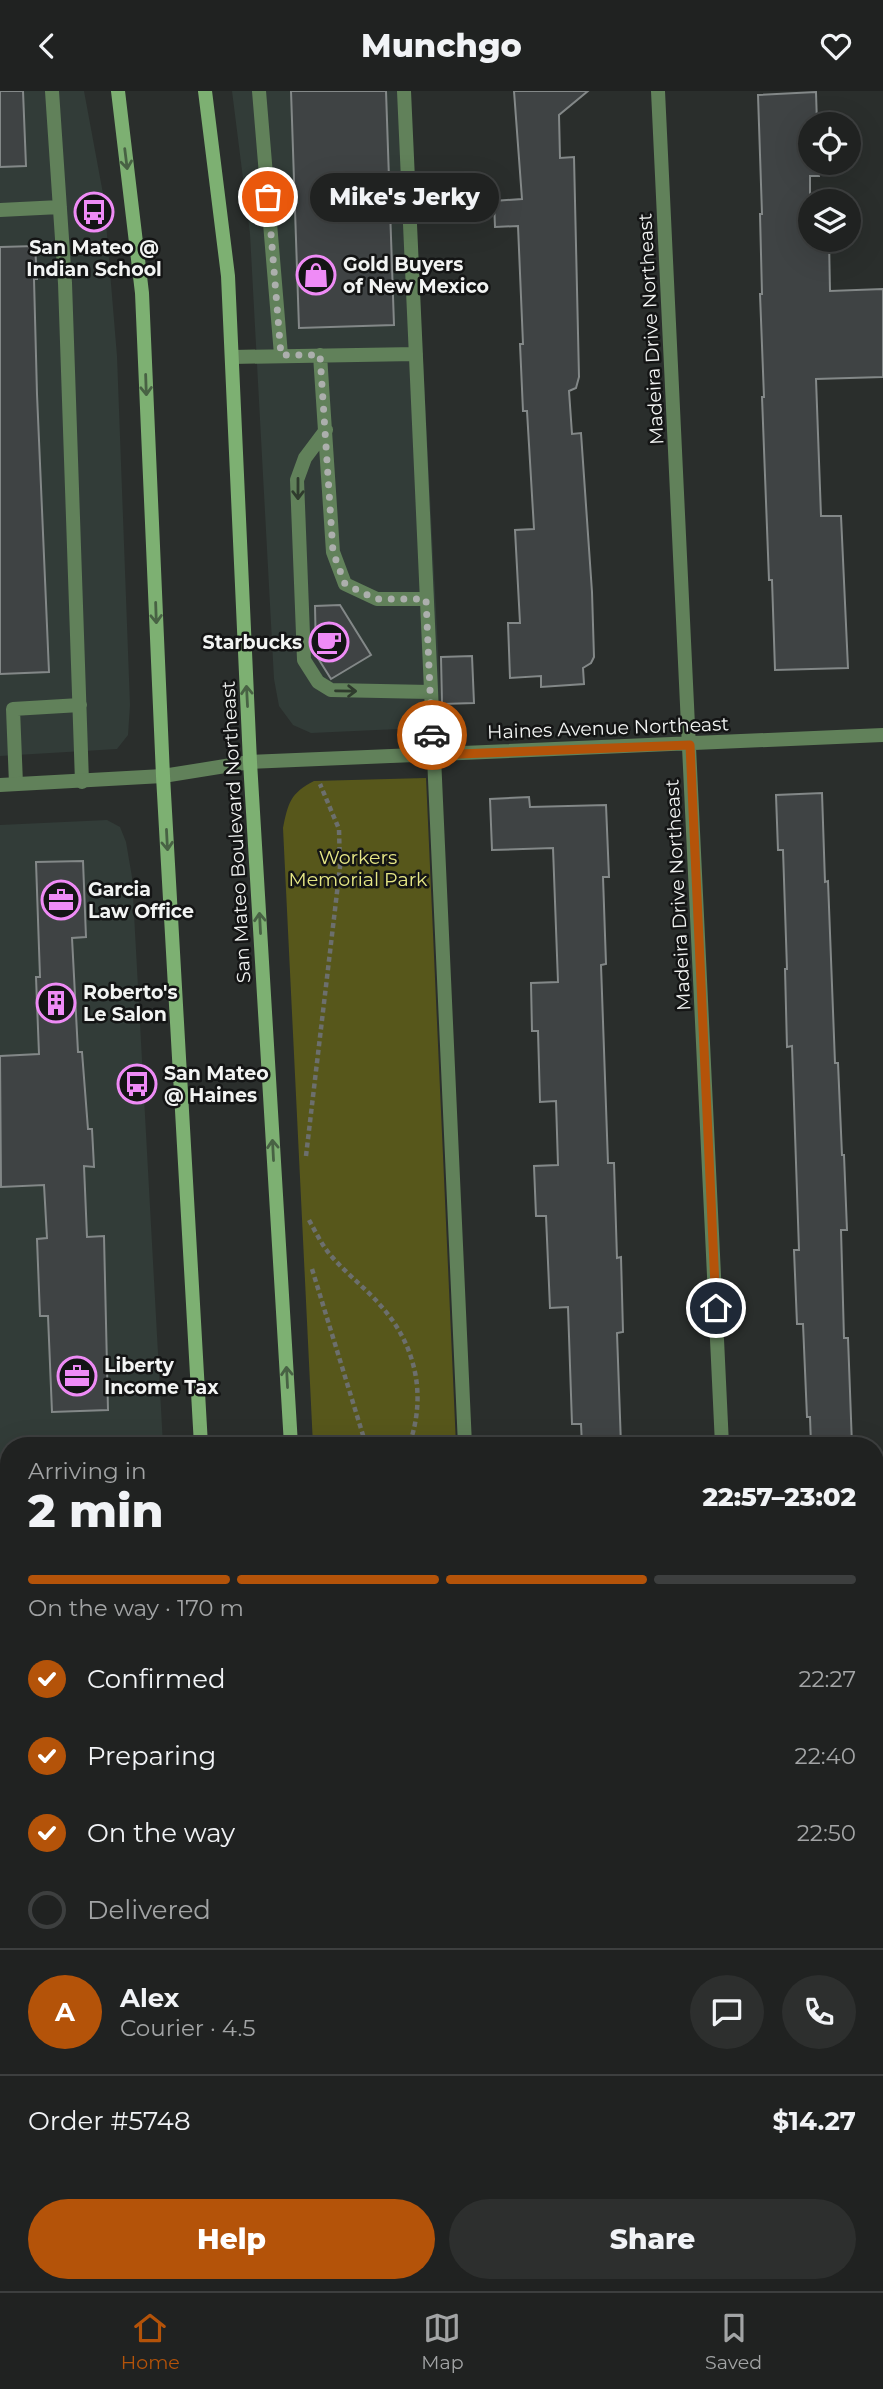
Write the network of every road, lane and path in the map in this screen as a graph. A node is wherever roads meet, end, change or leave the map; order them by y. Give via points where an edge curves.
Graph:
1 (52, 91) edge
2 (118, 91) edge
3 (205, 91) edge
4 (258, 91) edge
5 (404, 91) edge
6 (658, 91) edge
7 (60, 207) junction
8 (0, 210) edge
9 (416, 354) junction
10 (281, 355) junction
11 (320, 355) junction
12 (232, 357) junction
13 (326, 429) junction
14 (426, 599) junction
15 (430, 692) junction
16 (79, 705) junction
17 (883, 735) edge
18 (690, 745) junction
19 (433, 755) junction
20 (250, 762) junction
21 (163, 776) junction
22 (82, 782) junction
23 (16, 784) junction
24 (320, 784) dead end
25 (0, 785) edge
26 (306, 1156) dead end
27 (309, 1220) dead end
28 (312, 1269) dead end
29 (201, 1437) edge
30 (290, 1437) edge
31 (364, 1437) edge
32 (412, 1437) edge
33 (465, 1437) edge
34 (722, 1437) edge

1 - 7 street
2 -> 21 main road via 142,293
3 - 12 main road, San Mateo Boulevard Northeast via 228,276
4 - 10 street
5 - 9 street
6 - 18 street, Madeira Drive Northeast
7 - 8 street
7 - 16 street
9 - 11 street
9 - 14 street
10 - 11 street
10 - 12 street
11 - 13 street
20 -> 12 main road, San Mateo Boulevard Northeast
13 - 14 street via 333,552 345,584 376,599
13 -> 15 street via 305,458 297,480 304,660 318,683 331,690
14 - 15 street
15 - 19 street
16 - 22 street
16 - 23 street via 13,709
17 - 18 street, Haines Avenue Northeast
18 - 19 street, Haines Avenue Northeast
18 - 34 street, Madeira Drive Northeast
19 - 20 street, Haines Avenue Northeast
19 - 33 street
20 - 21 street, Haines Avenue Northeast
30 -> 20 main road, San Mateo Boulevard Northeast
21 - 22 street, Haines Avenue Northeast
21 -> 29 main road
22 - 23 street, Haines Avenue Northeast
23 - 25 street, Haines Avenue Northeast
24 - 26 path via 339,829 340,867
27 - 32 path via 325,1248 400,1330 413,1358 417,1387 418,1418
28 - 31 path

